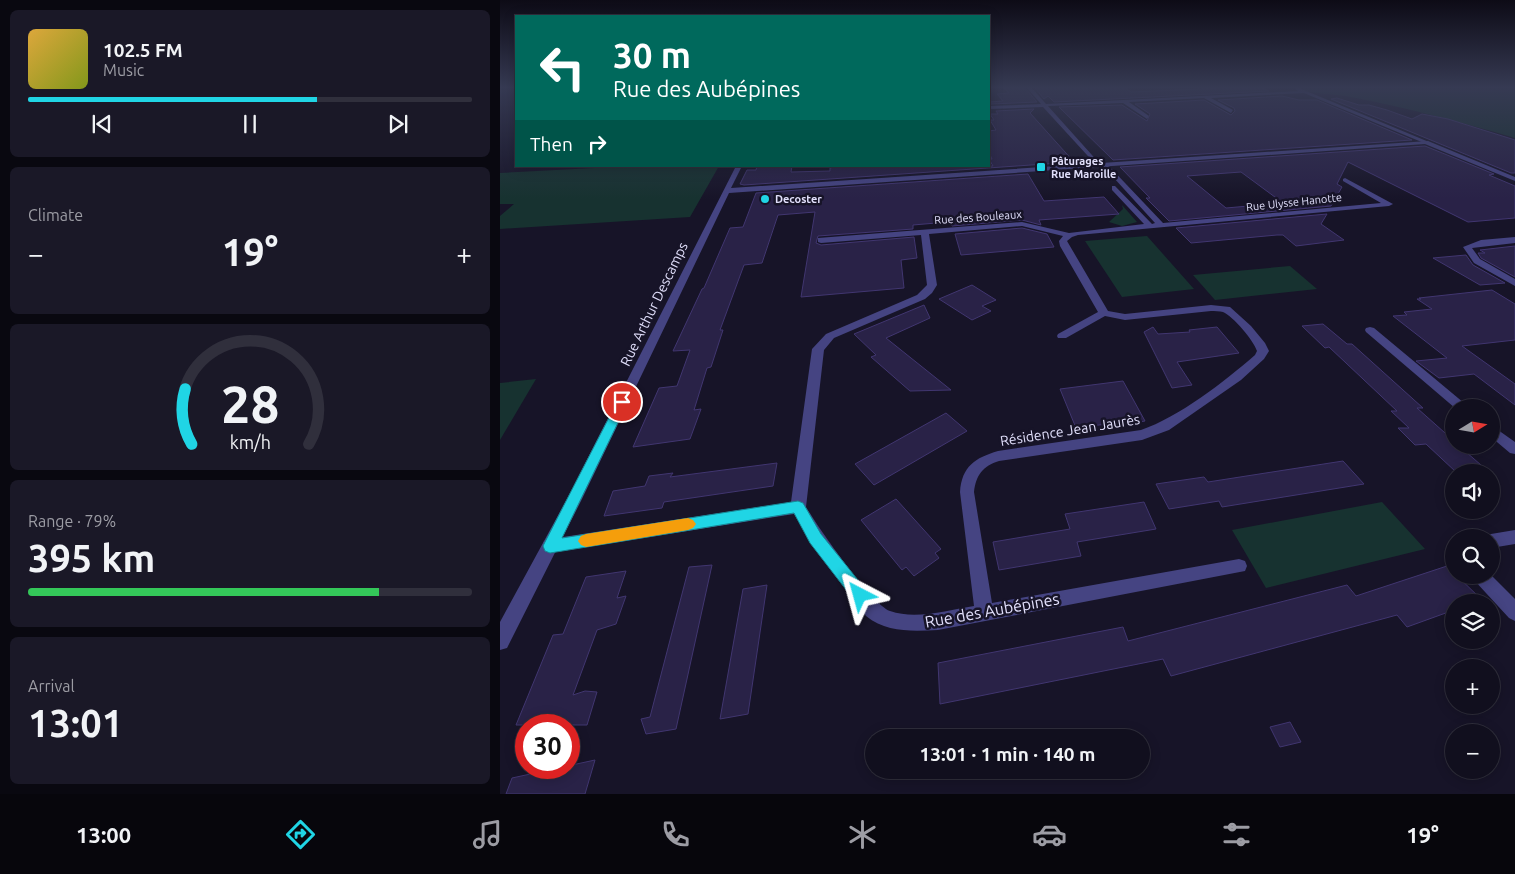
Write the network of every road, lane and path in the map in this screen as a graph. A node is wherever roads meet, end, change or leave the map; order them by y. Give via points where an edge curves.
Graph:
1 (1062, 125) edge
2 (1385, 125) edge
3 (1426, 142) junction
4 (1099, 165) junction
5 (738, 167) edge
6 (1515, 179) edge
7 (1345, 180) dead end
8 (726, 191) junction
9 (1151, 226) junction
10 (1162, 226) junction
11 (925, 232) junction
12 (1069, 235) junction
13 (821, 240) dead end
14 (1515, 240) edge
15 (1515, 283) edge
16 (1104, 313) junction
17 (1370, 330) dead end
18 (1062, 336) dead end
19 (1453, 399) edge
20 (1500, 437) edge
21 (1515, 449) edge
22 (798, 507) junction
23 (1515, 537) edge
24 (1500, 540) edge
25 (550, 546) junction
26 (1239, 566) dead end
27 (1489, 584) edge
28 (984, 612) junction
29 (1515, 612) edge
30 (500, 641) edge

1 - 4 street
2 - 3 street
3 - 4 street
3 - 6 street
4 - 8 street
4 - 9 street
4 - 10 street
5 - 8 street, Rue Arthur Descamps
7 - 10 street, Rue Ulysse Hanotte via 1389,204
8 - 25 street, Rue Arthur Descamps
9 - 10 street, Rue Ulysse Hanotte
9 - 12 street, Rue des Bouleaux
11 - 12 street, Rue des Bouleaux via 1022,224
11 - 13 street, Rue des Bouleaux
11 - 22 street, Rue des Bouleaux via 932,285 929,291 830,336 818,349
12 - 16 street via 1063,241 1064,246
14 - 15 street via 1468,247 1477,261
16 - 18 street
16 - 28 street, Résidence Jean Jaurès via 1125,317 1226,309 1247,328 1263,351 1237,377 1154,432 1019,451 983,461 968,480 967,492
17 - 19 street
20 - 21 street
22 - 25 street
22 - 28 street, Rue des Aubépines via 815,539 869,606 881,616 917,623
23 - 24 street
25 - 30 street, Rue Arthur Descamps
26 - 28 street, Rue des Aubépines
27 - 29 street

